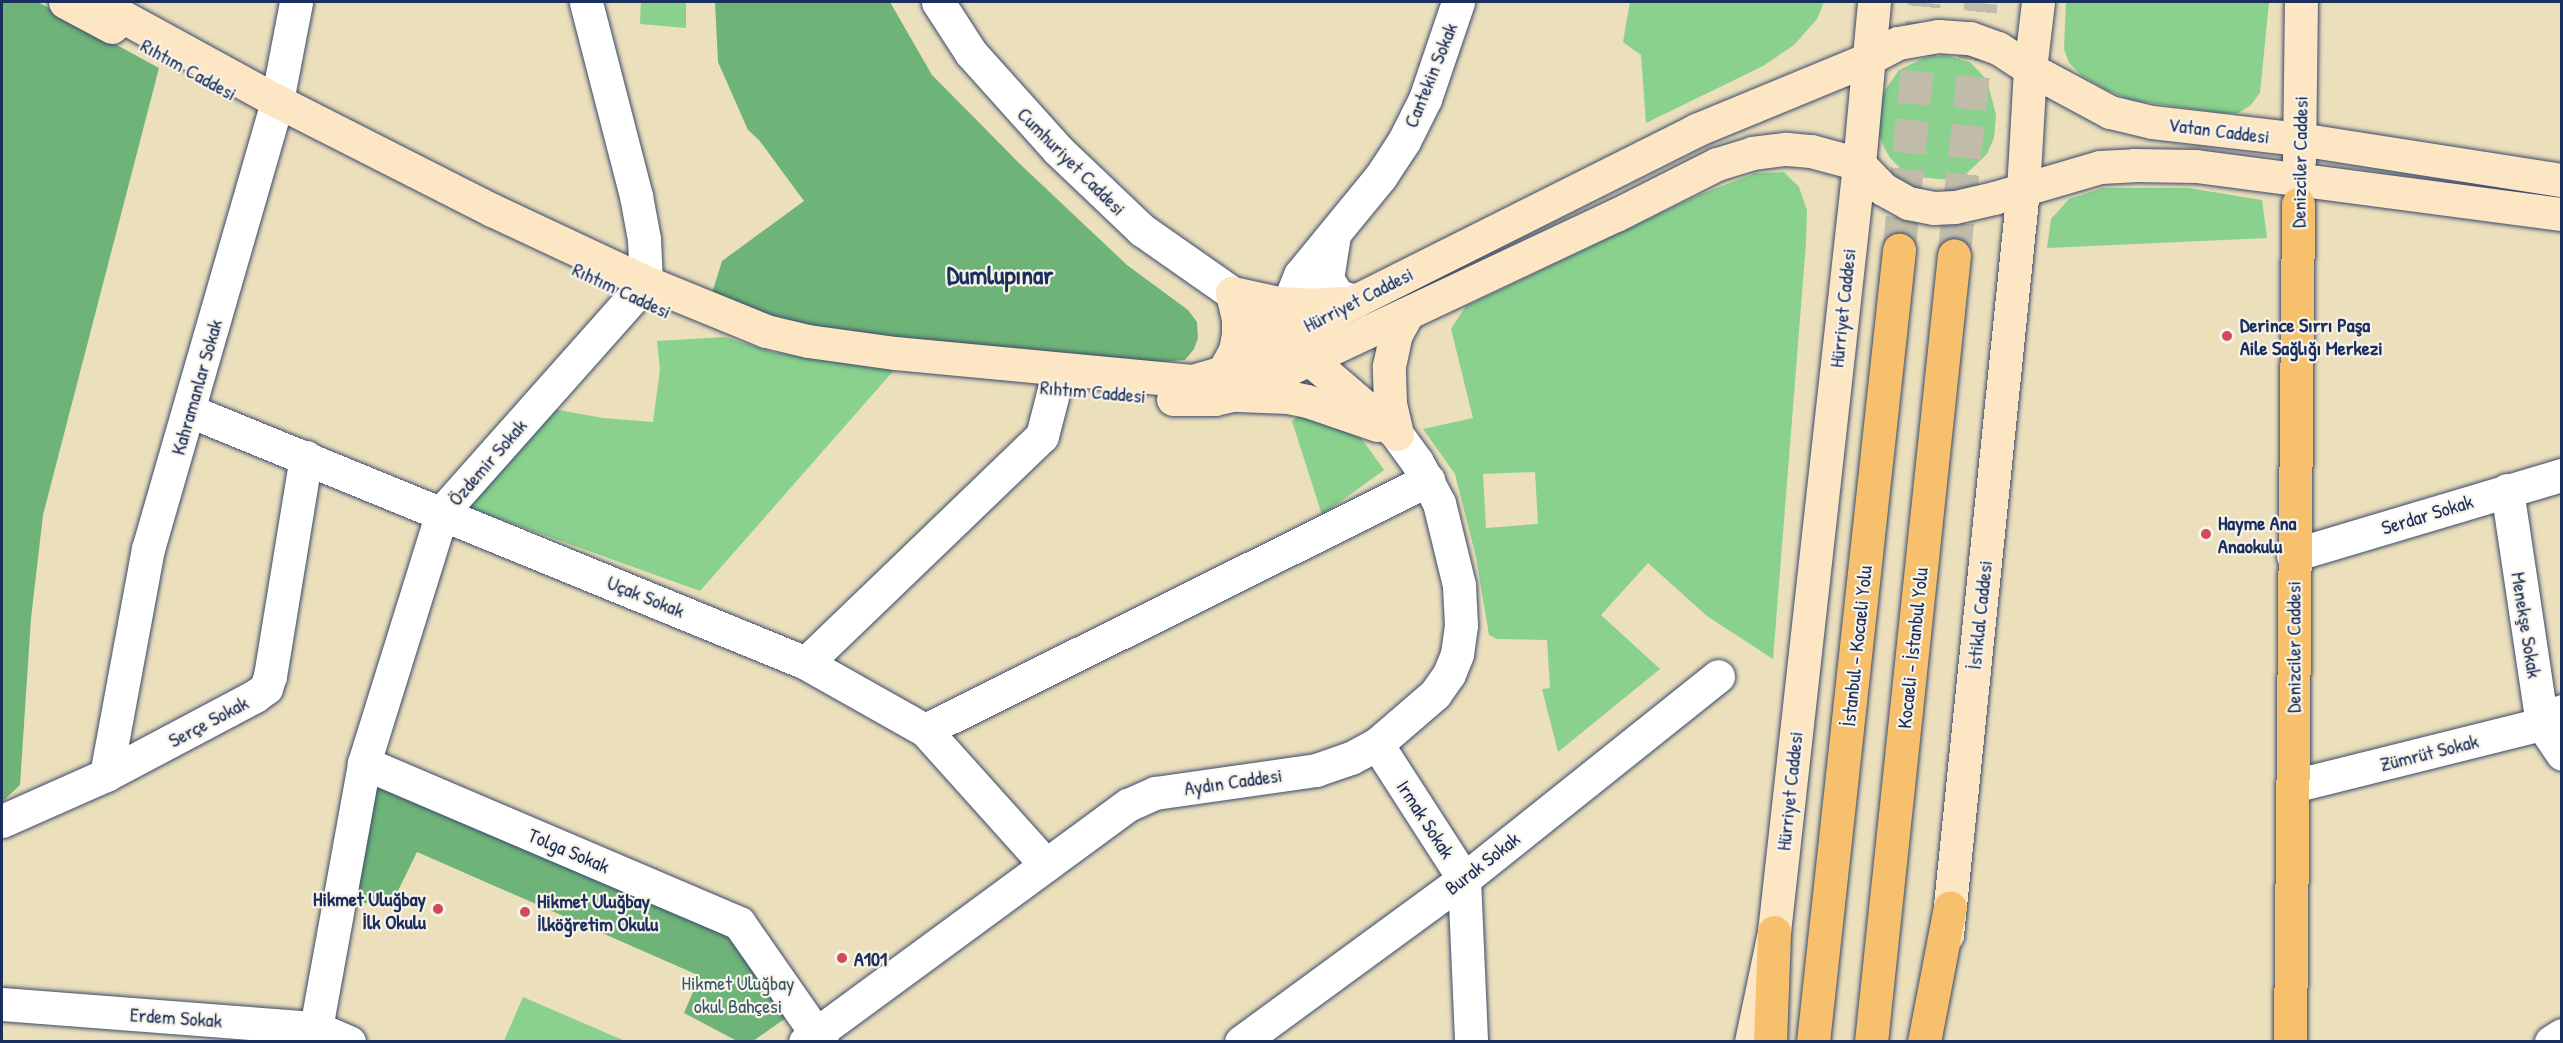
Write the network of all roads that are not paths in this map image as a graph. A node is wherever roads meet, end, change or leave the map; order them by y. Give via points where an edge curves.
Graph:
1 (65, 2) edge
2 (96, 2) edge
3 (296, 2) edge
4 (586, 2) edge
5 (938, 2) edge
6 (1458, 2) edge
7 (1874, 2) edge
8 (2038, 2) edge
9 (2301, 2) edge
10 (1868, 59) junction
11 (2030, 69) junction
12 (275, 108) junction
13 (2299, 139) junction
14 (1859, 164) junction
15 (2562, 180) edge
16 (2023, 189) junction
17 (2298, 191) junction
18 (2562, 214) edge
19 (1335, 232) junction
20 (1899, 250) tunnel mouth
21 (1954, 255) tunnel mouth
22 (639, 290) junction
23 (1232, 293) junction
24 (1355, 301) junction
25 (1288, 303) junction
26 (1407, 314) junction
27 (1285, 336) junction
28 (1311, 358) junction
29 (1057, 379) junction
30 (1228, 383) junction
31 (190, 411) junction
32 (1397, 434) junction
33 (306, 457) junction
34 (2562, 475) edge
35 (1428, 480) junction
36 (2507, 490) junction
37 (442, 512) junction
38 (2293, 555) junction
39 (806, 663) junction
40 (1718, 676) dead end
41 (2552, 717) edge
42 (925, 730) junction
43 (1377, 744) junction
44 (2562, 754) edge
45 (364, 763) junction
46 (106, 775) junction
47 (2294, 786) junction
48 (2, 822) edge
49 (1046, 866) junction
50 (1464, 879) junction
51 (1950, 907) junction
52 (1774, 932) junction
53 (2, 1004) edge
54 (316, 1028) junction
55 (2562, 1035) edge
56 (815, 1038) edge
57 (349, 1041) edge
58 (1241, 1041) edge
59 (1472, 1041) edge
60 (1751, 1041) edge
61 (1770, 1041) edge
62 (1813, 1041) edge
63 (1871, 1041) edge
64 (1924, 1041) edge
65 (1936, 1041) edge
66 (2290, 1041) edge
67 (2551, 1041) edge

1 - 12 main road, Rıhtım Caddesi
2 - 12 main road, Rıhtım Caddesi
3 - 12 street, Kahramanlar Sokak
4 - 22 street via 644,239
5 - 23 street, Cumhuriyet Caddesi via 971,53 1058,150 1142,230
6 - 19 street, Cantekin Sokak via 1425,99 1404,141
7 - 10 main road
8 - 11 main road
9 - 13 main road, Denizciler Caddesi
10 - 11 main road, Vatan Caddesi via 1898,43 1938,36 1970,38 1998,48
10 - 14 main road
10 - 24 main road, Hürriyet Caddesi via 1695,130
11 - 13 main road, Vatan Caddesi via 2110,112 2173,125
11 - 16 main road
12 - 22 main road, Rıhtım Caddesi via 492,210
12 - 31 street, Kahramanlar Sokak
13 - 15 main road, Vatan Caddesi
13 - 17 main road, Denizciler Caddesi
14 - 16 main road, Vatan Caddesi via 1883,189 1908,203 1934,208 1955,207
14 - 26 main road, Hürriyet Caddesi via 1787,148 1717,164
14 - 52 main road, Hürriyet Caddesi
16 - 17 main road, Vatan Caddesi via 2100,167 2134,165 2196,166
16 - 51 main road, İstiklal Caddesi
17 - 18 main road, Vatan Caddesi
17 - 38 main road, Denizciler Caddesi
19 - 24 street, Cantekin Sokak via 1327,279 1338,296
19 - 25 street, Cantekin Sokak via 1300,276
20 - 62 main road, İstanbul - Kocaeli Yolu
21 - 63 main road, Kocaeli - İstanbul Yolu
22 - 29 main road, Rıhtım Caddesi via 808,341
22 - 37 street, Özdemir Sokak
23 - 25 main road
23 - 27 main road
23 - 30 main road via 1238,313 1238,335
24 - 25 main road via 1328,305
24 - 27 main road, Hürriyet Caddesi
25 - 27 street, Cantekin Sokak via 1283,322
26 - 28 main road, Hürriyet Caddesi
26 - 32 main road via 1396,334 1389,366 1389,395
27 - 28 main road
27 - 30 main road, Hürriyet Caddesi
28 - 30 main road, Hürriyet Caddesi
28 - 32 main road
29 - 30 main road, Rıhtım Caddesi
29 - 30 main road, Rıhtım Caddesi via 1194,400
29 - 39 street via 1042,436
30 - 32 main road via 1307,401 1365,419
31 - 33 street, Uçak Sokak
31 - 46 street, Kahramanlar Sokak via 148,549
32 - 35 street, Aydın Caddesi
33 - 37 street, Uçak Sokak
33 - 46 street, Serçe Sokak via 266,688
34 - 36 street, Serdar Sokak
35 - 42 street
35 - 43 street, Aydın Caddesi via 1442,513 1459,585 1461,625 1457,654 1435,694
36 - 38 street, Serdar Sokak
36 - 41 street, Menekşe Sokak
37 - 39 street, Uçak Sokak
37 - 45 street, Özdemir Sokak
38 - 47 main road, Denizciler Caddesi
39 - 42 street, Uçak Sokak
40 - 50 street, Burak Sokak
41 - 44 street, Menekşe Sokak
41 - 47 street, Zümrüt Sokak
42 - 49 street, Uçak Sokak
43 - 49 street, Aydın Caddesi via 1316,770 1155,793 1100,823
43 - 50 street, Irmak Sokak
45 - 54 street, Özdemir Sokak
45 - 56 street, Tolga Sokak via 739,923
46 - 48 street, Serçe Sokak
47 - 66 main road, Denizciler Caddesi
49 - 56 street, Aydın Caddesi
50 - 58 street, Burak Sokak
50 - 59 street, Irmak Sokak
51 - 64 main road
51 - 65 main road, İstiklal Caddesi
52 - 60 main road, Hürriyet Caddesi
52 - 61 main road
53 - 54 street, Erdem Sokak
54 - 57 street, Erdem Sokak
55 - 67 street

